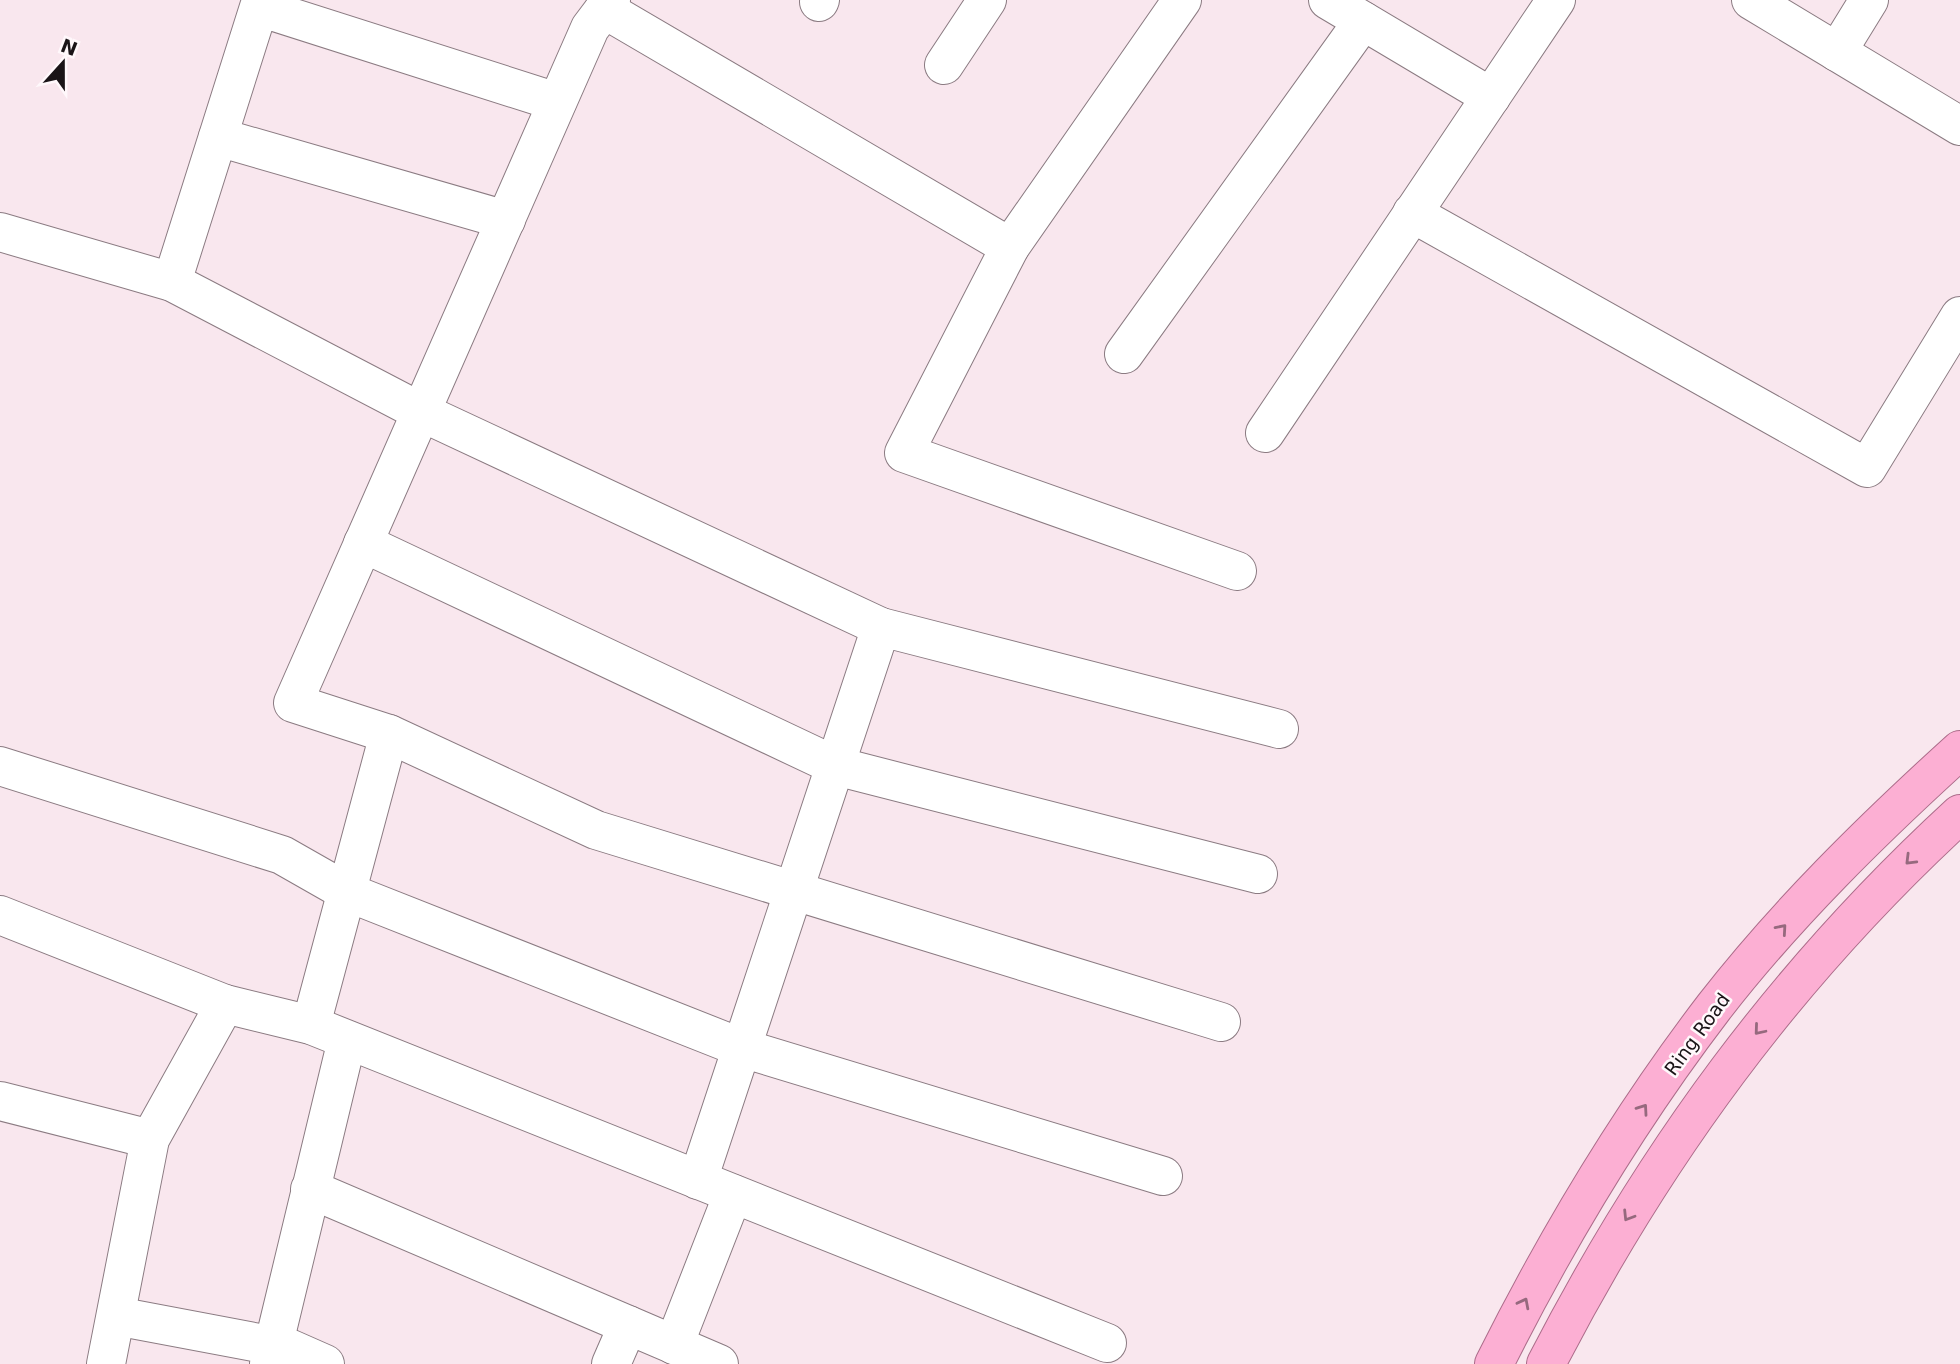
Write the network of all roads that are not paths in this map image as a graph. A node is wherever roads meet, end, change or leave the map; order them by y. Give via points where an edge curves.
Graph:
1 (987, 0) edge
2 (1182, 0) edge
3 (1328, 0) edge
4 (1556, 0) edge
5 (1751, 0) edge
6 (1869, 0) edge
7 (608, 4) edge
8 (1363, 21) junction
9 (1837, 52) junction
10 (943, 65) dead end
11 (1491, 97) junction
12 (557, 102) junction
13 (1960, 126) edge
14 (218, 137) junction
15 (1412, 213) junction
16 (506, 220) junction
17 (0, 232) edge
18 (1010, 247) junction
19 (172, 282) junction
20 (1960, 316) edge
21 (1124, 354) dead end
22 (422, 412) junction
23 (1265, 433) dead end
24 (363, 543) junction
25 (1237, 571) dead end
26 (881, 627) junction
27 (1279, 729) dead end
28 (389, 734) junction
29 (1960, 750) edge
30 (0, 766) edge
31 (836, 766) junction
32 (1960, 814) edge
33 (1258, 874) dead end
34 (795, 891) junction
35 (346, 892) junction
36 (0, 915) edge
37 (225, 1003) junction
38 (1221, 1022) dead end
39 (311, 1025) junction
40 (347, 1040) junction
41 (742, 1048) junction
42 (0, 1101) edge
43 (150, 1139) junction
44 (1163, 1177) dead end
45 (698, 1180) junction
46 (310, 1189) junction
47 (733, 1194) junction
48 (116, 1316) junction
49 (628, 1325) junction
50 (1107, 1343) dead end
51 (674, 1345) junction
52 (270, 1355) edge
53 (106, 1364) edge
54 (326, 1364) edge
55 (611, 1364) edge
56 (719, 1364) edge
57 (1494, 1364) edge
58 (1546, 1364) edge

1 - 10 street
2 - 18 street
3 - 8 street
4 - 11 street
5 - 9 street
6 - 9 street
7 - 12 street via 590,28
7 - 18 street
8 - 11 street
8 - 21 street
9 - 13 street
11 - 15 street
12 - 14 street via 258,7
12 - 16 street
14 - 16 street
14 - 19 street
15 - 20 street via 1867,468
15 - 23 street
16 - 22 street
17 - 19 street
18 - 25 street via 904,453
19 - 22 street
22 - 24 street
22 - 26 street
24 - 28 street via 293,703
24 - 31 street
26 - 27 street
26 - 31 street
28 - 34 street via 596,830
28 - 35 street
57 -> 29 highway, Ring Road via 1530,1291 1622,1139 1714,1007 1819,887
30 - 35 street via 282,855
31 - 33 street
31 - 34 street
32 -> 58 highway via 1828,947 1743,1048 1665,1156 1593,1273
34 - 38 street
34 - 41 street
35 - 39 street
35 - 41 street
36 - 37 street
37 - 39 street
37 - 43 street
39 - 40 street
40 - 45 street
40 - 46 street
41 - 44 street
41 - 45 street
42 - 43 street
43 - 48 street
45 - 47 street
46 - 49 street
46 - 52 street
47 - 50 street
47 - 51 street
48 - 52 street
48 - 53 street
49 - 51 street
49 - 55 street
51 - 56 street
52 - 54 street via 291,1349

